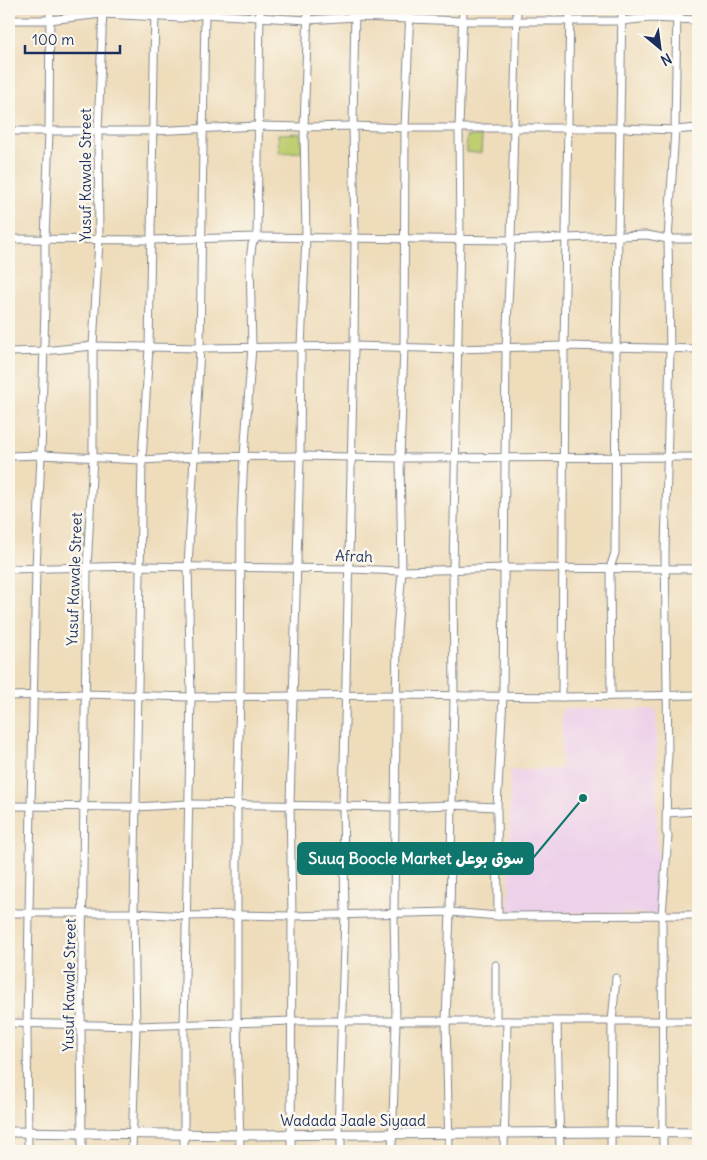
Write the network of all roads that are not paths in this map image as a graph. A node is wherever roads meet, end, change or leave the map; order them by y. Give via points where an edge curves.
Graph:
1 (50, 9) edge
2 (260, 9) edge
3 (308, 9) edge
4 (355, 9) edge
5 (410, 9) edge
6 (463, 9) edge
7 (517, 9) edge
8 (570, 9) edge
9 (622, 9) edge
10 (678, 9) edge
11 (102, 12) edge
12 (155, 12) edge
13 (205, 12) edge
14 (260, 17) junction
15 (355, 17) junction
16 (678, 19) junction
17 (9, 20) edge
18 (49, 20) junction
19 (308, 20) junction
20 (410, 20) junction
21 (698, 20) edge
22 (463, 21) junction
23 (517, 21) junction
24 (621, 21) junction
25 (570, 22) junction
26 (257, 126) junction
27 (353, 126) junction
28 (204, 128) junction
29 (304, 128) junction
30 (405, 128) junction
31 (458, 128) junction
32 (514, 128) junction
33 (567, 128) junction
34 (620, 128) junction
35 (698, 128) edge
36 (49, 130) junction
37 (675, 130) junction
38 (9, 131) edge
39 (152, 131) junction
40 (98, 132) junction
41 (257, 236) junction
42 (202, 237) junction
43 (306, 237) junction
44 (355, 238) junction
45 (405, 238) junction
46 (566, 238) junction
47 (619, 238) junction
48 (9, 239) edge
49 (99, 239) junction
50 (460, 239) junction
51 (668, 239) junction
52 (698, 239) edge
53 (44, 240) junction
54 (151, 240) junction
55 (511, 240) junction
56 (93, 346) junction
57 (301, 346) junction
58 (354, 346) junction
59 (564, 346) junction
60 (252, 347) junction
61 (404, 347) junction
62 (148, 348) junction
63 (200, 348) junction
64 (616, 348) junction
65 (670, 348) junction
66 (457, 349) junction
67 (506, 349) junction
68 (698, 349) edge
69 (43, 351) junction
70 (9, 352) edge
71 (41, 455) junction
72 (9, 456) edge
73 (244, 456) junction
74 (300, 456) junction
75 (93, 457) junction
76 (194, 457) junction
77 (352, 457) junction
78 (667, 457) junction
79 (698, 457) edge
80 (400, 458) junction
81 (455, 458) junction
82 (505, 458) junction
83 (563, 458) junction
84 (615, 458) junction
85 (142, 460) junction
86 (139, 566) junction
87 (188, 567) junction
88 (87, 568) junction
89 (241, 568) junction
90 (505, 568) junction
91 (610, 568) junction
92 (666, 568) junction
93 (698, 568) edge
94 (9, 569) edge
95 (36, 569) junction
96 (297, 569) junction
97 (350, 569) junction
98 (453, 569) junction
99 (563, 569) junction
100 (402, 572) junction
101 (85, 694) junction
102 (34, 695) junction
103 (294, 695) junction
104 (397, 695) junction
105 (668, 695) junction
106 (698, 695) edge
107 (9, 696) edge
108 (139, 696) junction
109 (240, 696) junction
110 (346, 696) junction
111 (454, 696) junction
112 (503, 696) junction
113 (562, 696) junction
114 (611, 696) junction
115 (191, 697) junction
116 (189, 804) junction
117 (290, 804) junction
118 (237, 805) junction
119 (451, 805) junction
120 (9, 806) edge
121 (31, 806) junction
122 (83, 806) junction
123 (136, 806) junction
124 (343, 806) junction
125 (497, 806) junction
126 (396, 807) junction
127 (698, 811) edge
128 (667, 813) junction
129 (450, 912) junction
130 (9, 913) edge
131 (30, 913) junction
132 (83, 913) junction
133 (134, 913) junction
134 (238, 914) junction
135 (394, 914) junction
136 (345, 915) junction
137 (662, 915) junction
138 (186, 916) junction
139 (292, 916) junction
140 (498, 916) junction
141 (698, 916) edge
142 (496, 965) dead end
143 (616, 978) dead end
144 (292, 1021) junction
145 (496, 1021) junction
146 (507, 1021) junction
147 (663, 1021) junction
148 (698, 1021) edge
149 (341, 1022) junction
150 (396, 1022) junction
151 (446, 1022) junction
152 (557, 1022) junction
153 (612, 1022) junction
154 (9, 1023) edge
155 (27, 1023) junction
156 (237, 1023) junction
157 (81, 1026) junction
158 (136, 1026) junction
159 (184, 1026) junction
160 (9, 1132) edge
161 (28, 1132) junction
162 (83, 1132) junction
163 (611, 1132) junction
164 (338, 1133) junction
165 (504, 1133) junction
166 (559, 1133) junction
167 (662, 1133) junction
168 (698, 1133) edge
169 (132, 1134) junction
170 (184, 1134) junction
171 (292, 1134) junction
172 (391, 1134) junction
173 (450, 1134) junction
174 (241, 1135) junction
175 (28, 1151) edge
176 (82, 1151) edge
177 (132, 1151) edge
178 (184, 1151) edge
179 (240, 1151) edge
180 (291, 1151) edge
181 (341, 1151) edge
182 (392, 1151) edge
183 (449, 1151) edge
184 (504, 1151) edge
185 (560, 1151) edge
186 (611, 1151) edge
187 (663, 1151) edge

1 - 18 street
2 - 14 street
3 - 19 street
4 - 15 street
5 - 20 street
6 - 22 street
7 - 23 street
8 - 25 street
9 - 24 street
10 - 16 street
11 - 12 street
11 - 18 street
11 - 40 street, Yusuf Kawale Street
12 - 13 street via 181,18
12 - 39 street
13 - 14 street
13 - 28 street
14 - 19 street
14 - 26 street
15 - 19 street
15 - 20 street
15 - 27 street
16 - 21 street
16 - 24 street
16 - 37 street
17 - 18 street
18 - 36 street
19 - 29 street
20 - 22 street
20 - 30 street
22 - 23 street
22 - 31 street
23 - 25 street
23 - 32 street
24 - 25 street
24 - 34 street
25 - 33 street
26 - 28 street
26 - 29 street
26 - 41 street
27 - 29 street
27 - 30 street
27 - 44 street
28 - 39 street
28 - 42 street
29 - 43 street
30 - 31 street
30 - 45 street
31 - 32 street
31 - 50 street
32 - 33 street
32 - 55 street
33 - 34 street
33 - 46 street
34 - 37 street
34 - 47 street
35 - 37 street
36 - 38 street
36 - 40 street
36 - 53 street
37 - 51 street
39 - 40 street
39 - 54 street
40 - 49 street, Yusuf Kawale Street
41 - 42 street
41 - 43 street
41 - 60 street via 252,244 250,262
42 - 54 street
42 - 63 street
43 - 44 street
43 - 57 street
44 - 45 street
44 - 58 street
45 - 50 street
45 - 61 street
46 - 47 street
46 - 55 street
46 - 59 street
47 - 51 street via 647,236
47 - 64 street
48 - 53 street
49 - 53 street
49 - 54 street
49 - 56 street, Yusuf Kawale Street
50 - 55 street
50 - 66 street
51 - 52 street
51 - 65 street
53 - 69 street
54 - 62 street
55 - 67 street
56 - 62 street
56 - 69 street
56 - 75 street, Yusuf Kawale Street
57 - 58 street
57 - 60 street
57 - 74 street
58 - 61 street
58 - 77 street
59 - 64 street
59 - 67 street
59 - 83 street
60 - 63 street
60 - 73 street
61 - 66 street
61 - 80 street
62 - 63 street
62 - 85 street
63 - 76 street
64 - 65 street
64 - 84 street
65 - 68 street
65 - 78 street
66 - 67 street
66 - 81 street
67 - 82 street
69 - 70 street
69 - 71 street
71 - 72 street
71 - 75 street
71 - 95 street
73 - 74 street
73 - 76 street
73 - 89 street
74 - 77 street
74 - 96 street
75 - 85 street
75 - 88 street, Yusuf Kawale Street
76 - 85 street
76 - 87 street
77 - 80 street
77 - 97 street
78 - 79 street
78 - 84 street
78 - 92 street
80 - 81 street
80 - 100 street
81 - 82 street
81 - 98 street
82 - 83 street
82 - 90 street
83 - 84 street
83 - 99 street
84 - 91 street via 615,553
85 - 86 street
86 - 87 street, Afrah
86 - 88 street, Afrah
86 - 108 street
87 - 89 street, Afrah
87 - 115 street
88 - 95 street, Afrah
88 - 101 street, Yusuf Kawale Street
89 - 96 street, Afrah
89 - 109 street
90 - 98 street, Afrah
90 - 99 street, Afrah
90 - 112 street
91 - 92 street, Afrah
91 - 99 street, Afrah
91 - 114 street
92 - 93 street, Afrah
92 - 105 street
94 - 95 street, Afrah
95 - 102 street
96 - 97 street, Afrah
96 - 103 street
97 - 100 street, Afrah
97 - 110 street
98 - 100 street, Afrah
98 - 111 street
99 - 113 street
100 - 104 street via 397,631
101 - 102 street
101 - 108 street
101 - 122 street, Yusuf Kawale Street
102 - 107 street
102 - 121 street
103 - 109 street
103 - 110 street
103 - 117 street
104 - 110 street
104 - 111 street
104 - 126 street
105 - 106 street
105 - 114 street
105 - 128 street
108 - 115 street
108 - 123 street
109 - 115 street
109 - 118 street
110 - 124 street
111 - 112 street
111 - 119 street
112 - 113 street
112 - 125 street
113 - 114 street
115 - 116 street
116 - 118 street
116 - 123 street
116 - 138 street
117 - 118 street
117 - 124 street
117 - 139 street
118 - 134 street
119 - 125 street
119 - 126 street
119 - 129 street
120 - 121 street
121 - 122 street
121 - 131 street
122 - 123 street
122 - 132 street, Yusuf Kawale Street
123 - 133 street
124 - 126 street
124 - 136 street
125 - 140 street
126 - 135 street
127 - 128 street
128 - 137 street
129 - 135 street
129 - 140 street
129 - 151 street
130 - 131 street
131 - 132 street
131 - 155 street
132 - 133 street
132 - 157 street, Yusuf Kawale Street
133 - 138 street
133 - 158 street
134 - 138 street
134 - 139 street
134 - 156 street
135 - 136 street
135 - 150 street
136 - 139 street
136 - 149 street
137 - 140 street
137 - 141 street
137 - 147 street
138 - 159 street
139 - 144 street
142 - 145 street
143 - 153 street
144 - 149 street
144 - 156 street
144 - 171 street
145 - 146 street
145 - 151 street
146 - 152 street
146 - 165 street
147 - 148 street
147 - 153 street
147 - 167 street
149 - 150 street
149 - 164 street
150 - 151 street
150 - 172 street
151 - 173 street
152 - 153 street
152 - 166 street
153 - 163 street
154 - 155 street
155 - 157 street
155 - 161 street
156 - 159 street
156 - 174 street
157 - 158 street
157 - 162 street, Yusuf Kawale Street
158 - 159 street
158 - 169 street
159 - 170 street
160 - 161 main road, Wadada Jaale Siyaad
161 - 162 main road, Wadada Jaale Siyaad
161 - 175 street
162 - 169 main road, Wadada Jaale Siyaad
162 - 176 street, Yusuf Kawale Street
163 - 166 main road, Wadada Jaale Siyaad
163 - 167 main road, Wadada Jaale Siyaad
163 - 186 street
164 - 171 main road, Wadada Jaale Siyaad
164 - 172 main road, Wadada Jaale Siyaad
164 - 181 street
165 - 166 main road, Wadada Jaale Siyaad
165 - 173 main road, Wadada Jaale Siyaad
165 - 184 street
166 - 185 street
167 - 168 main road, Wadada Jaale Siyaad
167 - 187 street
169 - 170 main road, Wadada Jaale Siyaad
169 - 177 street
170 - 174 main road, Wadada Jaale Siyaad
170 - 178 street
171 - 174 main road, Wadada Jaale Siyaad
171 - 180 street
172 - 173 main road, Wadada Jaale Siyaad
172 - 182 street
173 - 183 street
174 - 179 street

